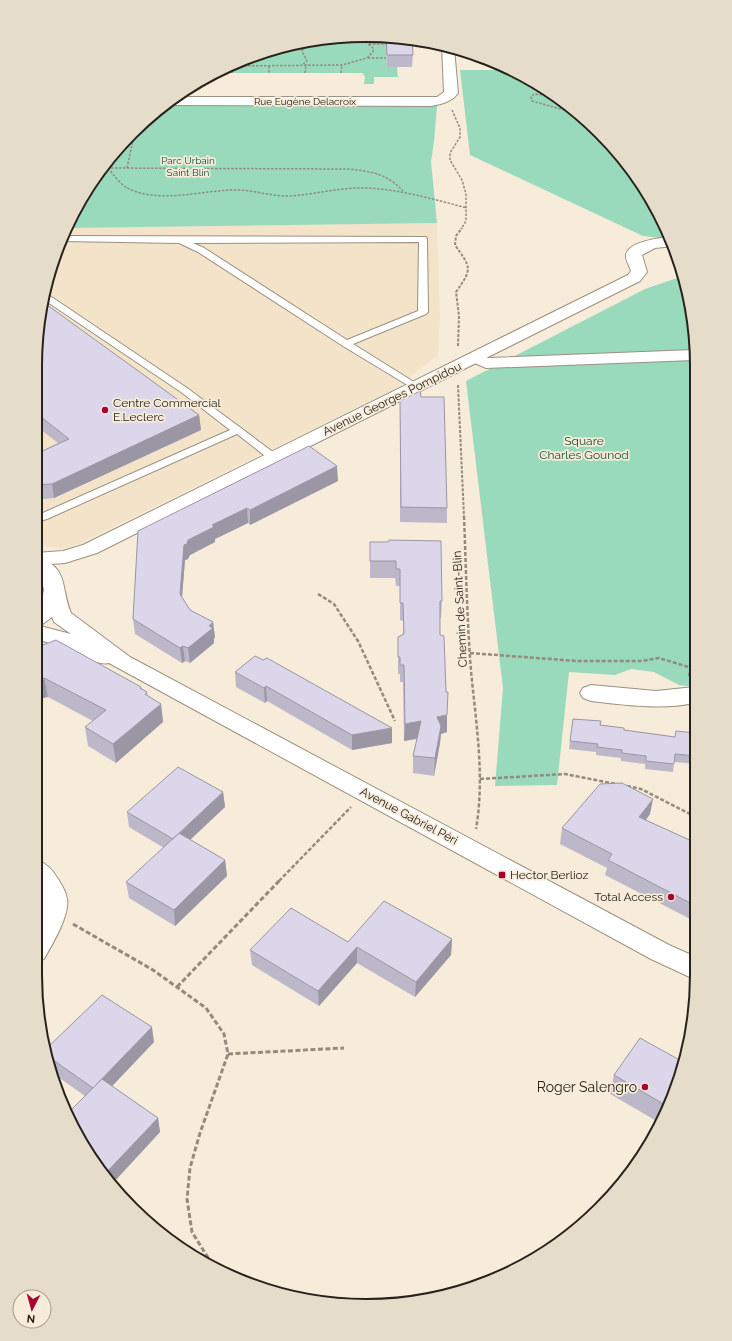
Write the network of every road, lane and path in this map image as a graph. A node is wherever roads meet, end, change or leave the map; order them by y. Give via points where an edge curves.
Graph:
1 (366, 42) edge
2 (369, 44) junction
3 (386, 44) edge
4 (302, 48) edge
5 (447, 52) edge
6 (368, 58) junction
7 (386, 58) edge
8 (303, 64) junction
9 (306, 64) junction
10 (342, 65) junction
11 (244, 66) edge
12 (269, 66) junction
13 (268, 73) dead end
14 (305, 73) dead end
15 (341, 73) dead end
16 (543, 95) edge
17 (180, 101) edge
18 (446, 103) junction
19 (564, 110) edge
20 (133, 141) edge
21 (110, 168) edge
22 (127, 168) junction
23 (109, 169) edge
24 (404, 192) junction
25 (467, 208) junction
26 (68, 240) edge
27 (181, 240) junction
28 (665, 242) edge
29 (49, 298) edge
30 (346, 344) junction
31 (689, 354) edge
32 (475, 358) junction
33 (457, 367) junction
34 (417, 387) junction
35 (236, 431) junction
36 (272, 457) junction
37 (42, 517) edge
38 (90, 549) junction
39 (42, 559) edge
40 (42, 567) edge
41 (55, 590) junction
42 (318, 594) dead end
43 (42, 613) edge
44 (42, 634) edge
45 (470, 653) junction
46 (122, 662) junction
47 (690, 668) edge
48 (591, 693) dead end
49 (690, 696) edge
50 (395, 721) dead end
51 (480, 779) junction
52 (618, 785) edge
53 (626, 786) edge
54 (365, 792) junction
55 (690, 814) edge
56 (472, 850) junction
57 (42, 877) edge
58 (53, 912) junction
59 (42, 936) edge
60 (690, 966) edge
61 (177, 987) junction
62 (344, 1048) dead end
63 (228, 1054) junction
64 (208, 1258) edge

1 - 2 path
2 - 3 path
2 - 6 path via 373,52
4 - 8 path via 307,61
5 - 18 street via 451,93
6 - 7 path
6 - 10 path
8 - 9 path
8 - 12 path
9 - 10 path
9 - 14 path
10 - 15 path
11 - 12 path
12 - 13 path
16 - 19 path via 534,94 531,97 532,101
17 - 18 street, Rue Eugène Delacroix
18 - 25 path via 460,128 460,137 450,153 450,160 462,180
20 - 22 path
21 - 22 path
22 - 24 path via 354,170 384,175 398,183
23 - 24 path via 125,187 160,196 240,190 287,196 361,188
24 - 25 path
25 - 33 path, Chemin de Saint-Blin via 466,221 456,236 456,245 468,264 468,275 456,292 459,316
26 - 27 lane
27 - 30 lane
27 - 30 lane via 423,239 423,312
28 - 32 street, Avenue Georges Pompidou via 653,243 634,254 639,272 634,278
29 - 35 lane via 184,390
30 - 34 lane
31 - 32 street via 486,363
32 - 33 street, Avenue Georges Pompidou
33 - 34 street, Avenue Georges Pompidou
33 - 45 path, Chemin de Saint-Blin
34 - 36 street, Avenue Georges Pompidou
35 - 36 lane
35 - 37 lane
36 - 38 street, Avenue Georges Pompidou
38 - 39 street, Avenue Georges Pompidou via 65,557
38 - 41 street, Avenue Georges Pompidou via 68,567
40 - 41 street, Avenue Gabriel Péri via 49,572 55,583
41 - 43 street, Avenue Georges Pompidou via 50,606
41 - 46 street, Avenue Gabriel Péri via 62,617
42 - 50 path via 334,604 358,641
44 - 46 street, Avenue Gabriel Péri
45 - 47 path via 577,661 641,661 660,658
45 - 51 path, Chemin de Saint-Blin
46 - 54 street, Avenue Gabriel Péri
48 - 49 street via 652,700
51 - 52 path via 565,774
51 - 56 path, Chemin de Saint-Blin via 480,806
53 - 55 path via 641,789
54 - 56 street, Avenue Gabriel Péri
54 - 61 path
56 - 60 street, Avenue Gabriel Péri
57 - 58 street via 55,902
58 - 59 street
58 - 61 path via 153,970
61 - 63 path via 206,1008 224,1034
62 - 63 path
63 - 64 path via 190,1168 187,1199 192,1232

